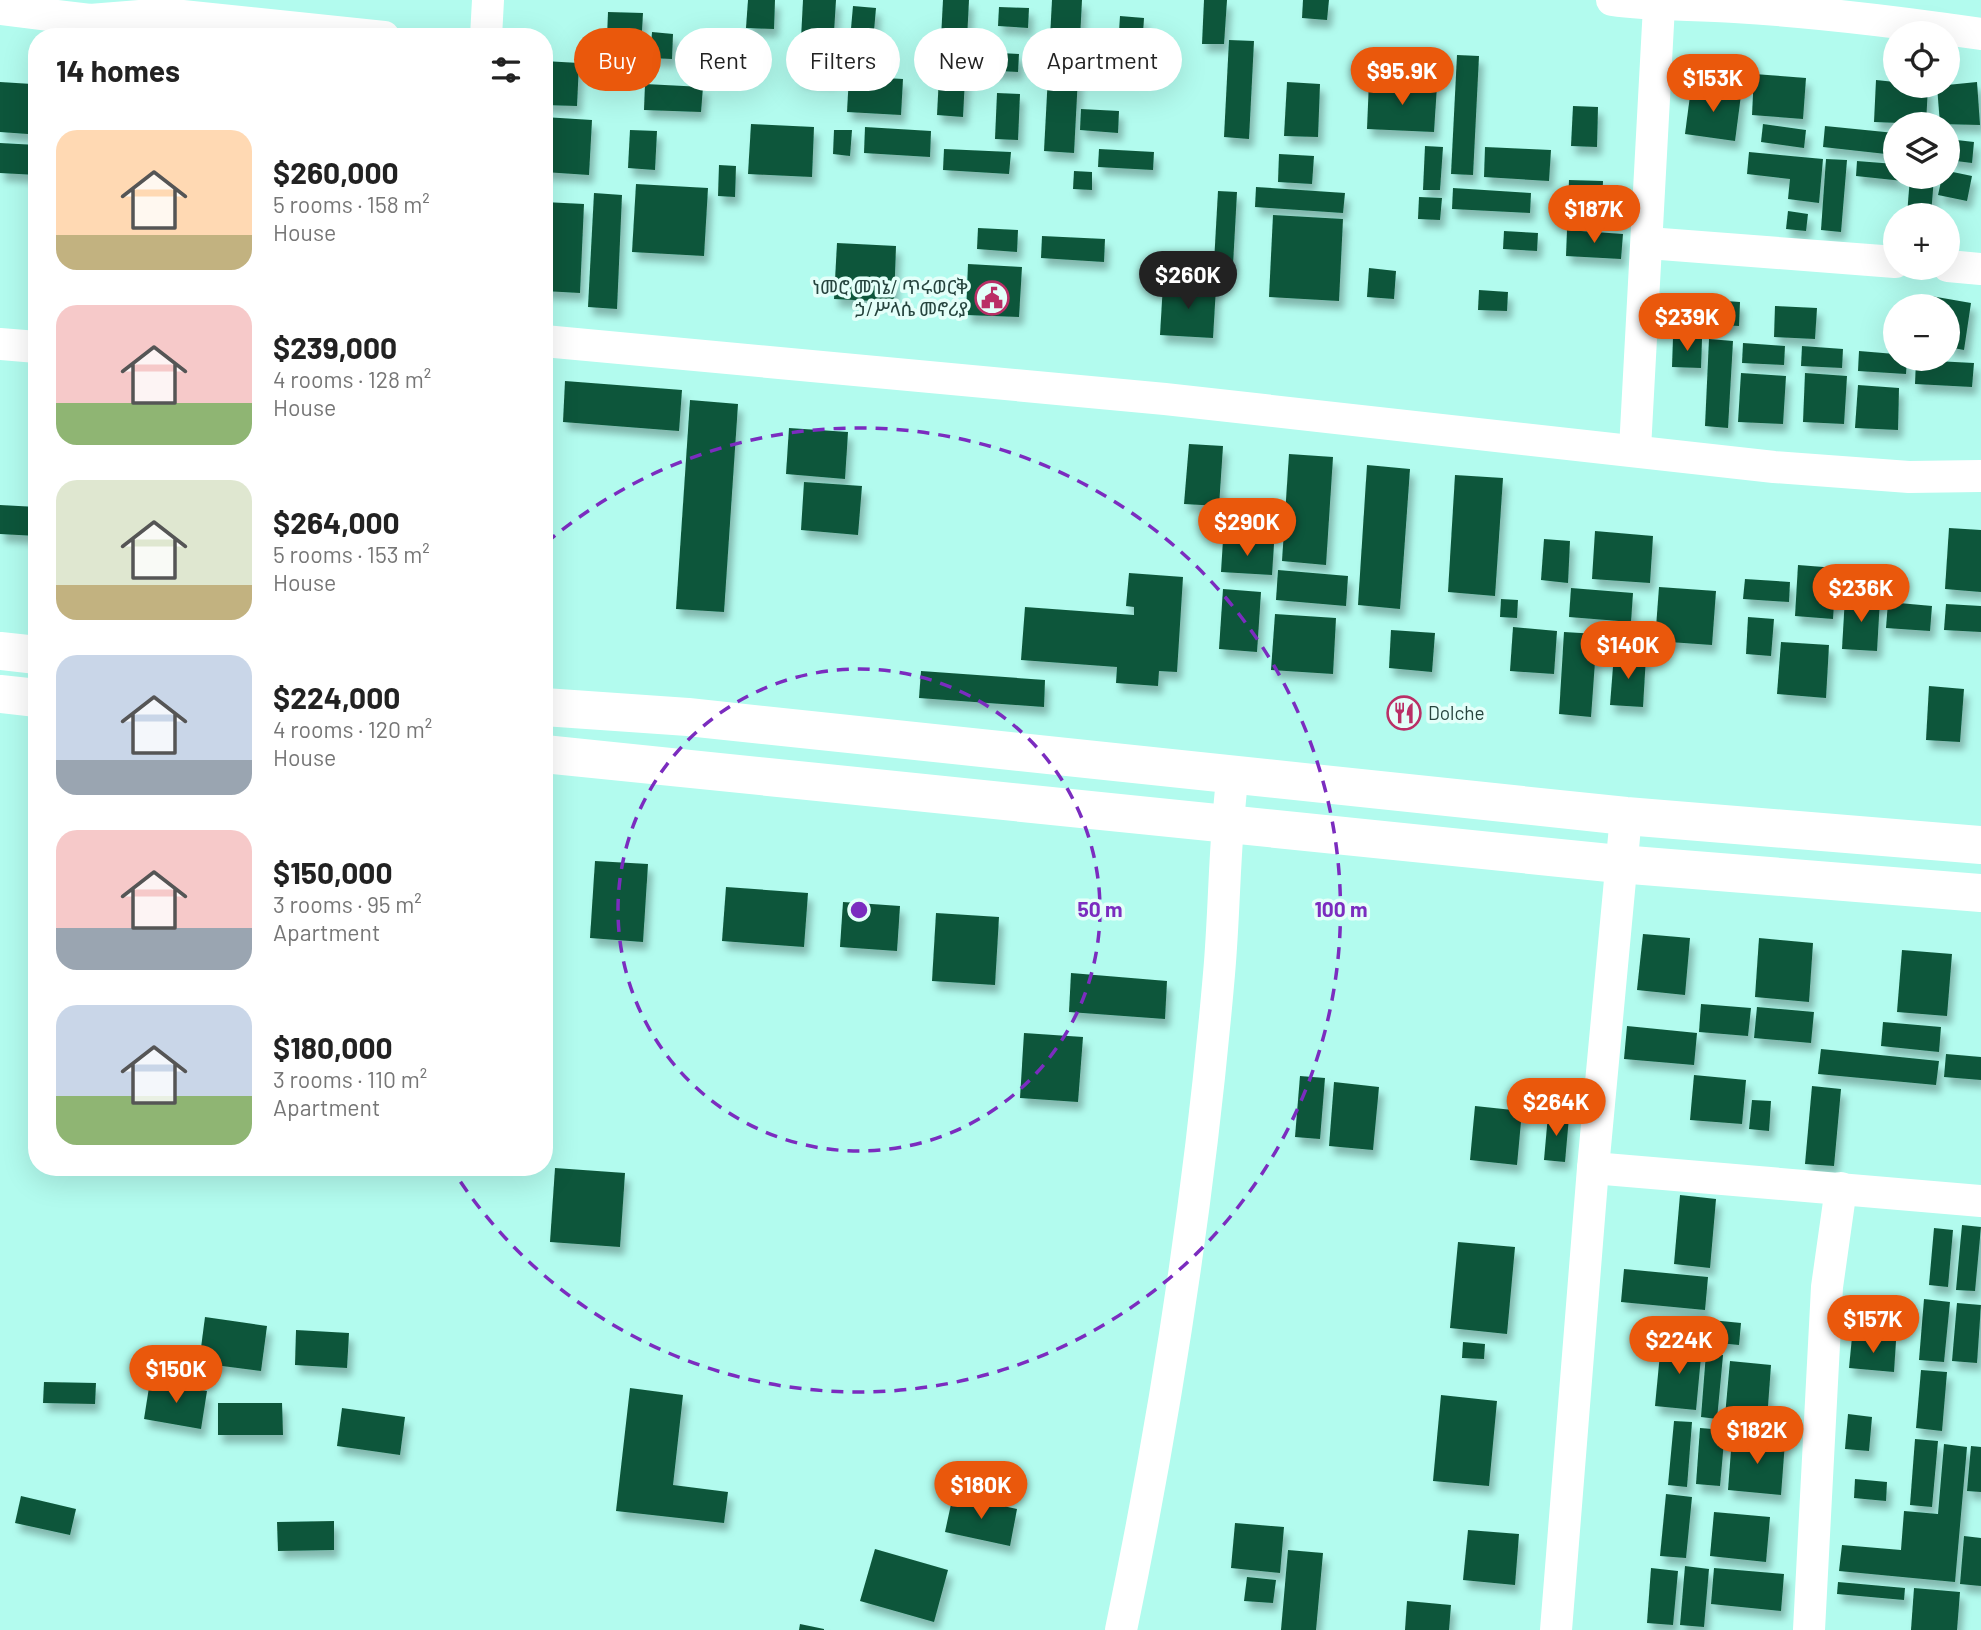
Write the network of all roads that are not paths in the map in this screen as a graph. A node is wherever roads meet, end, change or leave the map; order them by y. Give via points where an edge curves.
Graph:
1 (488, 0) edge
2 (1612, 0) edge
3 (1660, 6) junction
4 (0, 9) edge
5 (298, 28) edge
6 (486, 28) edge
7 (1981, 34) edge
8 (1648, 243) junction
9 (1883, 261) edge
10 (1960, 267) edge
11 (1981, 269) edge
12 (553, 342) edge
13 (0, 344) edge
14 (28, 346) edge
15 (1635, 449) junction
16 (1981, 476) edge
17 (0, 651) edge
18 (28, 654) edge
19 (0, 694) edge
20 (28, 697) edge
21 (553, 708) edge
22 (553, 755) edge
23 (1233, 773) junction
24 (1626, 816) junction
25 (1226, 823) junction
26 (1981, 845) edge
27 (1619, 864) junction
28 (1981, 893) edge
29 (1593, 1168) junction
30 (1841, 1188) junction
31 (1981, 1201) edge
32 (1121, 1630) edge
33 (1556, 1630) edge
34 (1809, 1630) edge

1 - 6 street
2 - 3 street
3 - 7 street via 1733,7
3 - 8 street
4 - 5 street via 90,20 164,14
8 - 9 street
8 - 15 street
10 - 11 street
12 - 15 street
13 - 14 street
15 - 16 street via 1774,467 1909,477
17 - 18 main road
19 - 20 main road
21 - 23 main road via 688,717
22 - 25 main road
23 - 24 main road
23 - 25 street
24 - 26 main road
24 - 27 street
25 - 27 main road
25 - 32 street via 1219,972 1185,1285
27 - 28 main road
27 - 29 street
29 - 30 street
29 - 33 street
30 - 31 street
30 - 34 street via 1827,1287

